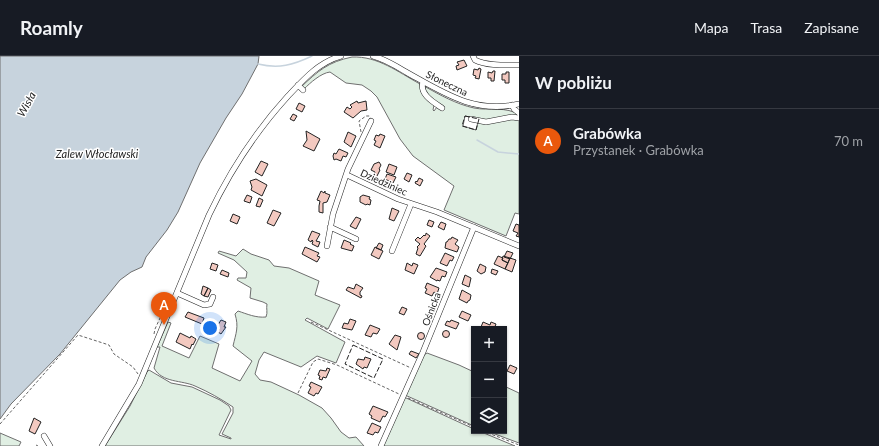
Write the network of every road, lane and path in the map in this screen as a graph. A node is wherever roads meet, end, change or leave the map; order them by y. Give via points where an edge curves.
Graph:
1 (341, 56) edge
2 (373, 56) edge
3 (473, 56) edge
4 (519, 65) edge
5 (423, 82) junction
6 (298, 85) junction
7 (303, 90) dead end
8 (519, 104) edge
9 (512, 105) junction
10 (438, 107) dead end
11 (519, 113) edge
12 (519, 118) edge
13 (471, 119) dead end
14 (370, 121) dead end
15 (347, 175) junction
16 (411, 204) junction
17 (330, 227) junction
18 (474, 227) junction
19 (356, 239) dead end
20 (327, 246) dead end
21 (519, 246) edge
22 (392, 251) dead end
23 (186, 255) dead end
24 (191, 257) junction
25 (176, 293) junction
26 (214, 297) dead end
27 (167, 303) dead end
28 (311, 322) dead end
29 (154, 338) dead end
30 (415, 370) junction
31 (142, 376) junction
32 (298, 393) dead end
33 (403, 396) junction
34 (0, 424) edge
35 (471, 427) edge
36 (491, 434) edge
37 (44, 436) dead end
38 (519, 445) edge
39 (50, 446) edge
40 (102, 446) edge
41 (381, 446) edge

1 - 6 street via 321,65
2 - 5 street, Słoneczna
3 - 4 street via 478,62
5 - 9 street, Słoneczna via 448,96 468,103 486,106
5 - 10 street via 422,90
6 - 7 street
6 - 24 street via 272,114 240,158 217,198
8 - 9 street, Słoneczna
9 - 11 street
12 - 13 street via 486,122
14 - 15 street, Dziedziniec
15 - 16 street, Dziedziniec
15 - 17 street, Dziedziniec
16 - 18 street
16 - 22 street, Dziedziniec
17 - 19 street
17 - 20 street, Dziedziniec
18 - 21 street
18 - 30 street, Ośnicka
23 - 24 street
24 - 25 street
25 - 26 street via 204,305 210,304
25 - 31 street
27 - 29 path via 155,329
28 - 30 path
30 - 33 street, Ośnicka
31 - 34 path via 114,354 109,345 78,336
31 - 40 street
32 - 33 path via 313,362 318,359
33 - 35 path
33 - 41 street, Ośnicka
36 - 38 path
37 - 39 street

